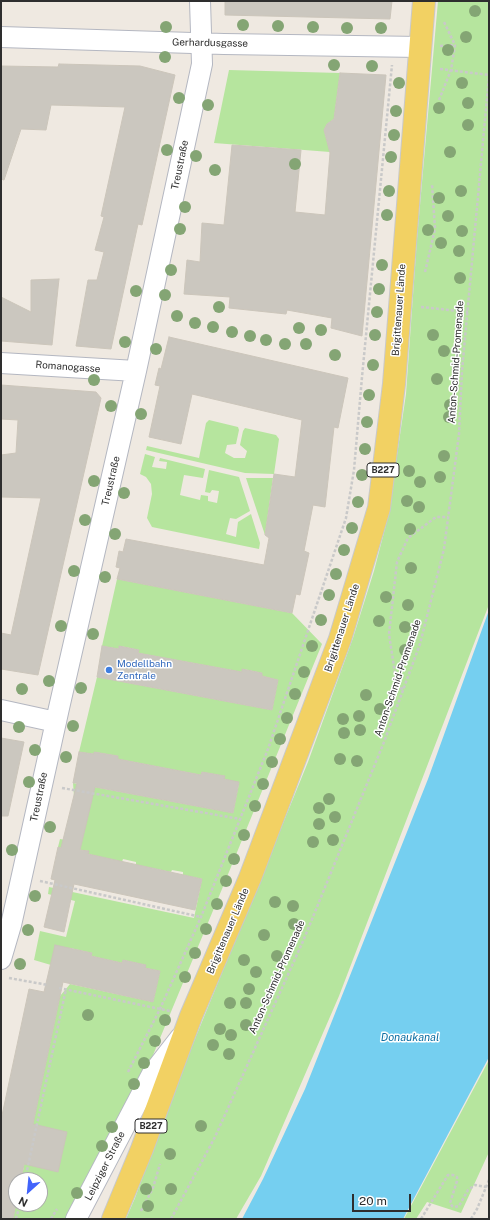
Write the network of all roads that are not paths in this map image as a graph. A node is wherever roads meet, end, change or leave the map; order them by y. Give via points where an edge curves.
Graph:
1 (200, 1) edge
2 (424, 1) edge
3 (1, 37) edge
4 (201, 43) junction
5 (420, 48) junction
6 (1, 363) edge
7 (136, 372) junction
8 (1, 710) edge
9 (56, 722) junction
10 (6, 923) edge
11 (1, 959) edge
12 (188, 1024) junction
13 (76, 1219) edge
14 (113, 1219) edge

1 - 4 street, Treustraße
2 - 5 main road, Brigittenauer Lände / B227
3 - 4 street, Gerhardusgasse
4 - 5 street, Gerhardusgasse
4 - 7 street, Treustraße via 202,64
5 - 12 main road, Brigittenauer Lände / B227 via 394,384 379,508 340,639 250,878
6 - 7 street, Romanogasse
7 - 9 street, Treustraße
8 - 9 street
9 - 10 street, Treustraße via 22,876
10 - 11 street, Treustraße
12 - 13 street, Leipziger Straße via 152,1074
12 - 14 main road, Brigittenauer Lände / B227

